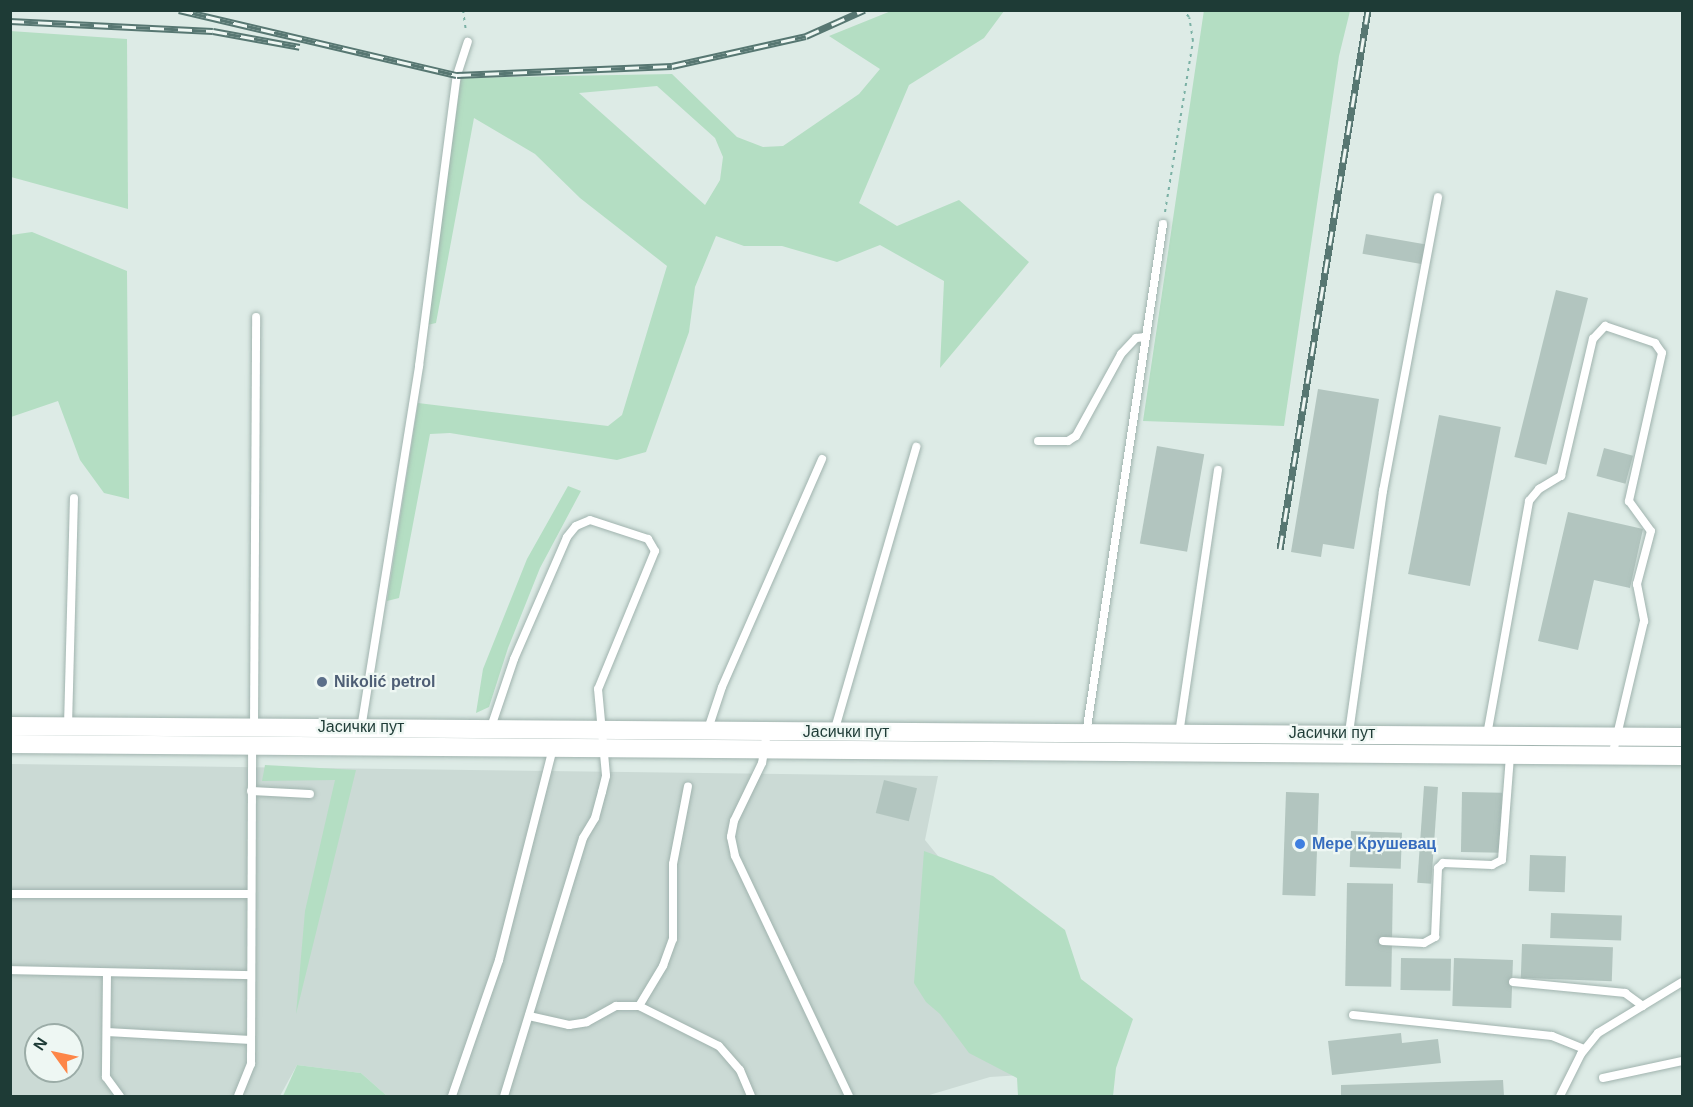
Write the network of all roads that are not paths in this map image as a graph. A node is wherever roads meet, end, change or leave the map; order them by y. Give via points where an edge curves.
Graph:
1 (468, 42) road end
2 (1438, 197) dead end
3 (1163, 224) road end
4 (256, 317) dead end
5 (1146, 337) junction
6 (1038, 441) dead end
7 (916, 447) dead end
8 (822, 459) dead end
9 (1218, 470) dead end
10 (74, 498) dead end
11 (10, 726) edge
12 (68, 726) junction
13 (254, 726) junction
14 (362, 726) junction
15 (490, 728) junction
16 (600, 728) junction
17 (708, 730) junction
18 (834, 731) junction
19 (1086, 733) junction
20 (1179, 733) junction
21 (1348, 733) junction
22 (1452, 734) junction
23 (1487, 735) junction
24 (1518, 735) junction
25 (1616, 735) junction
26 (1683, 737) edge
27 (767, 741) junction
28 (10, 744) edge
29 (252, 746) junction
30 (360, 747) junction
31 (602, 747) junction
32 (486, 748) junction
33 (553, 748) junction
34 (705, 751) junction
35 (834, 751) junction
36 (1083, 753) junction
37 (1177, 753) junction
38 (1346, 754) junction
39 (1451, 754) junction
40 (1510, 756) junction
41 (1612, 756) junction
42 (1683, 756) edge
43 (688, 786) dead end
44 (251, 791) junction
45 (310, 795) dead end
46 (10, 894) edge
47 (251, 894) junction
48 (1383, 941) dead end
49 (10, 970) edge
50 (107, 973) junction
51 (250, 975) junction
52 (1513, 982) dead end
53 (1683, 982) edge
54 (639, 1006) junction
55 (1643, 1006) junction
56 (1353, 1015) dead end
57 (529, 1016) junction
58 (107, 1032) junction
59 (250, 1040) junction
60 (1585, 1049) junction
61 (1683, 1061) edge
62 (1603, 1078) dead end
63 (120, 1096) edge
64 (238, 1096) edge
65 (452, 1096) edge
66 (504, 1096) edge
67 (751, 1096) edge
68 (849, 1096) edge
69 (1560, 1096) edge

1 - 14 lane via 457,75 419,366
2 - 21 lane via 1383,491
3 - 5 lane
4 - 13 lane
5 - 6 lane via 1136,338 1121,354 1076,436 1068,441
5 - 19 lane
7 - 18 lane
8 - 17 lane via 722,687
9 - 20 lane
10 - 12 lane
11 - 12 main road, Јасички пут
12 - 13 main road, Јасички пут
13 - 14 main road, Јасички пут
13 - 29 lane
14 - 15 main road, Јасички пут
14 - 30 lane
15 - 16 main road, Јасички пут
15 - 16 lane via 514,659 567,537 576,526 590,519 648,539 655,552 598,689
15 - 32 lane
16 - 17 main road, Јасички пут
16 - 31 lane
17 - 27 main road, Јасички пут
17 - 34 lane
18 - 19 main road, Јасички пут
18 - 27 main road, Јасички пут
18 - 35 lane
19 - 20 main road, Јасички пут
19 - 36 lane
20 - 21 main road, Јасички пут
20 - 37 lane
21 - 22 main road, Јасички пут
21 - 38 lane
22 - 23 main road, Јасички пут
22 - 39 main road
23 - 24 main road, Јасички пут
23 - 25 lane via 1529,501 1539,489 1561,476 1593,339 1605,326 1655,343 1662,353 1629,501 1651,531 1637,584 1644,621
24 - 25 main road, Јасички пут
24 - 40 main road
25 - 26 main road, Јасички пут
25 - 41 lane
27 - 34 main road, Јасички пут
27 - 35 main road, Јасички пут
27 - 68 lane via 734,821 731,837 735,856
28 - 29 main road, Јасички пут
29 - 30 main road, Јасички пут
29 - 44 lane
30 - 32 main road, Јасички пут
31 - 33 main road, Јасички пут
31 - 34 main road, Јасички пут
31 - 57 lane via 606,776 598,810 583,838
32 - 33 main road, Јасички пут
33 - 65 lane via 499,960
35 - 36 main road, Јасички пут
36 - 37 main road, Јасички пут
37 - 38 main road, Јасички пут
38 - 39 main road, Јасички пут
39 - 40 main road, Јасички пут
40 - 41 main road, Јасички пут
40 - 48 lane via 1502,860 1492,865 1443,863 1438,868 1434,937 1424,943
41 - 42 main road, Јасички пут
43 - 54 lane via 675,849 673,939 663,966
44 - 45 lane
44 - 47 lane
46 - 47 lane
47 - 51 lane
49 - 50 lane
50 - 51 lane
50 - 58 lane
51 - 59 lane
52 - 55 lane via 1625,993
53 - 55 lane
54 - 57 lane via 616,1006 578,1024
54 - 67 lane via 719,1046 740,1070
55 - 60 lane via 1598,1034
56 - 60 lane via 1552,1036
57 - 66 lane
58 - 59 lane
58 - 63 lane via 106,1077
59 - 64 lane via 250,1072
60 - 69 lane
61 - 62 lane

